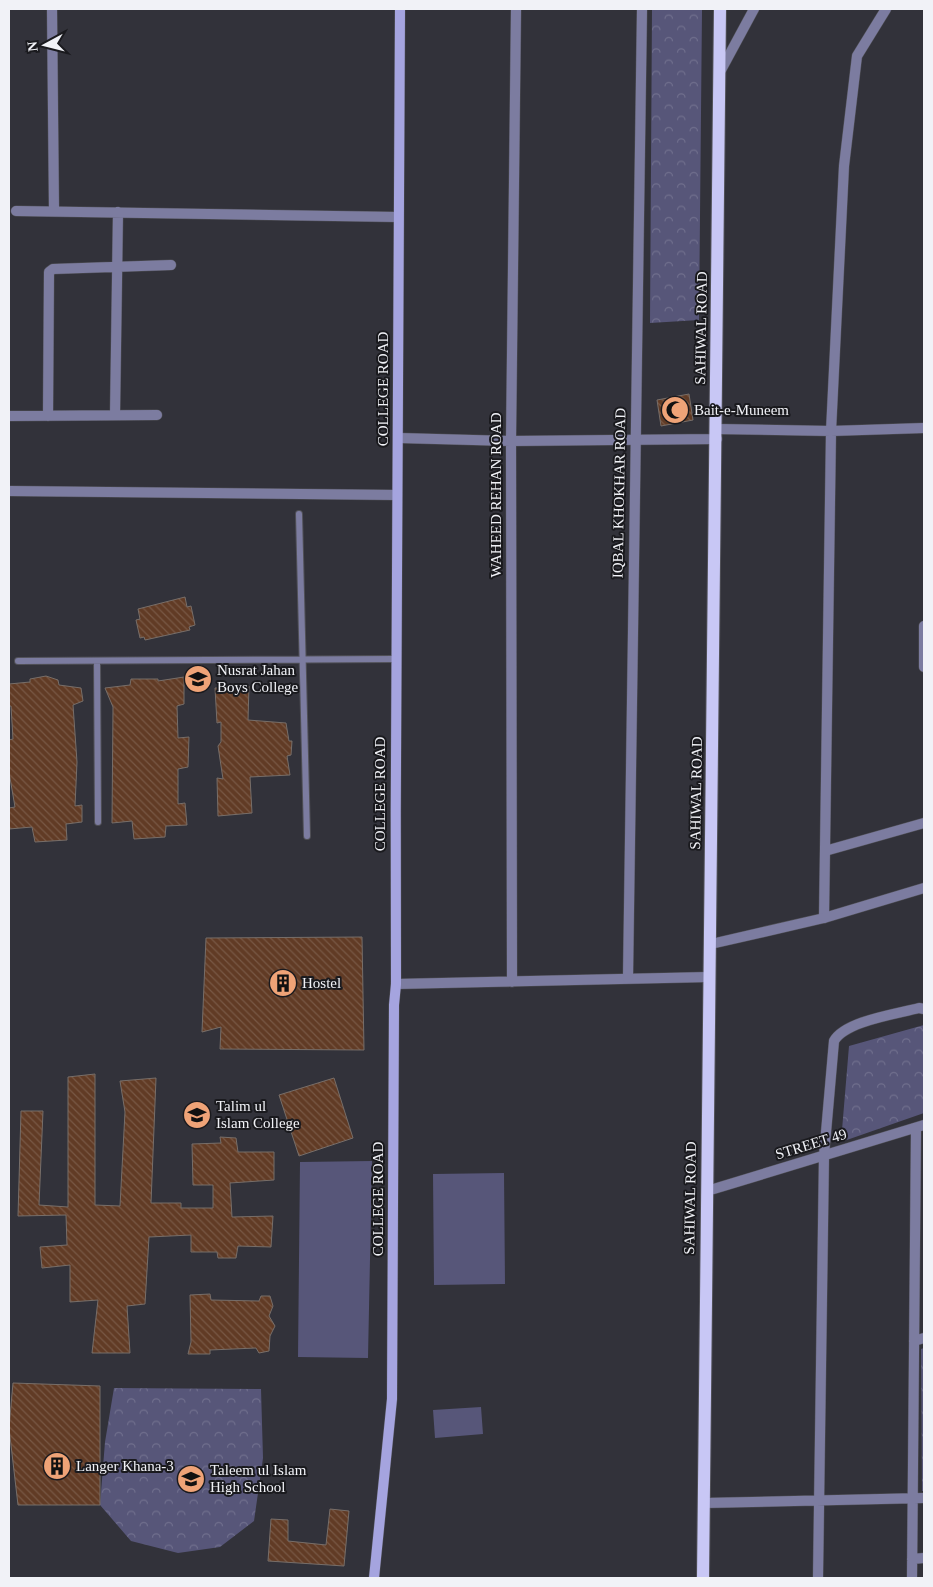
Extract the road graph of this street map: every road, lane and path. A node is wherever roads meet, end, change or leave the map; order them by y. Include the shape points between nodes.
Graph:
1 (52, 9) edge
2 (400, 9) edge
3 (516, 9) edge
4 (642, 9) edge
5 (720, 9) edge
6 (754, 9) edge
7 (886, 9) edge
8 (720, 72) junction
9 (16, 211) dead end
10 (54, 211) junction
11 (118, 212) junction
12 (398, 217) junction
13 (172, 265) dead end
14 (117, 267) junction
15 (115, 415) junction
16 (157, 415) dead end
17 (9, 416) edge
18 (48, 416) junction
19 (924, 428) edge
20 (831, 431) junction
21 (717, 434) junction
22 (399, 438) junction
23 (635, 440) junction
24 (511, 441) junction
25 (9, 492) edge
26 (397, 495) junction
27 (298, 514) dead end
28 (924, 626) edge
29 (924, 650) edge
30 (395, 659) junction
31 (302, 660) junction
32 (18, 661) dead end
33 (97, 661) junction
34 (924, 667) edge
35 (98, 822) dead end
36 (924, 823) edge
37 (307, 836) dead end
38 (825, 851) junction
39 (924, 888) edge
40 (824, 918) junction
41 (711, 944) junction
42 (709, 977) junction
43 (628, 978) junction
44 (512, 982) junction
45 (396, 984) junction
46 (924, 1009) edge
47 (920, 1127) edge
48 (824, 1155) junction
49 (707, 1191) junction
50 (920, 1248) edge
51 (919, 1340) edge
52 (924, 1498) edge
53 (913, 1499) junction
54 (819, 1501) junction
55 (704, 1503) junction
56 (924, 1558) edge
57 (912, 1559) junction
58 (374, 1578) edge
59 (703, 1578) edge
60 (818, 1578) edge
61 (912, 1578) edge

1 - 10 street
2 - 12 main road, COLLEGE ROAD
3 - 24 street, WAHEED REHAN ROAD
4 - 23 street, IQBAL KHOKHAR ROAD
5 - 8 main road, SAHIWAL ROAD
6 - 8 street
7 - 20 street via 857,56 844,166
8 - 21 main road, SAHIWAL ROAD
9 - 10 street
10 - 11 street
11 - 12 street
11 - 14 street
12 - 22 main road, COLLEGE ROAD
13 - 14 street
14 - 15 street
14 - 18 street via 53,269 49,272
15 - 16 street
15 - 18 street
17 - 18 street
19 - 20 street
20 - 21 street
20 - 38 street
21 - 23 street
21 - 41 main road, SAHIWAL ROAD
22 - 24 street
22 - 26 main road, COLLEGE ROAD
23 - 24 street
23 - 43 street, IQBAL KHOKHAR ROAD
24 - 44 street, WAHEED REHAN ROAD
25 - 26 street
26 - 30 main road, COLLEGE ROAD
27 - 31 lane
28 - 29 street
29 - 34 street
30 - 31 lane
30 - 45 main road, COLLEGE ROAD
31 - 33 lane
31 - 37 lane
32 - 33 lane
33 - 35 lane
36 - 38 street
38 - 40 street
39 - 40 street
40 - 41 street
41 - 42 main road, SAHIWAL ROAD
42 - 43 street
42 - 49 main road, SAHIWAL ROAD
43 - 44 street
44 - 45 street
45 - 58 main road, COLLEGE ROAD via 392,1399
46 - 48 street via 862,1023 839,1033 833,1051
47 - 48 street, STREET 49
47 - 50 street
48 - 49 street, STREET 49
48 - 54 street
49 - 55 main road, SAHIWAL ROAD
50 - 51 street
51 - 53 street
52 - 53 street
53 - 54 street
53 - 57 street
54 - 55 street
54 - 60 street
55 - 59 main road, SAHIWAL ROAD
56 - 57 street
57 - 61 street

